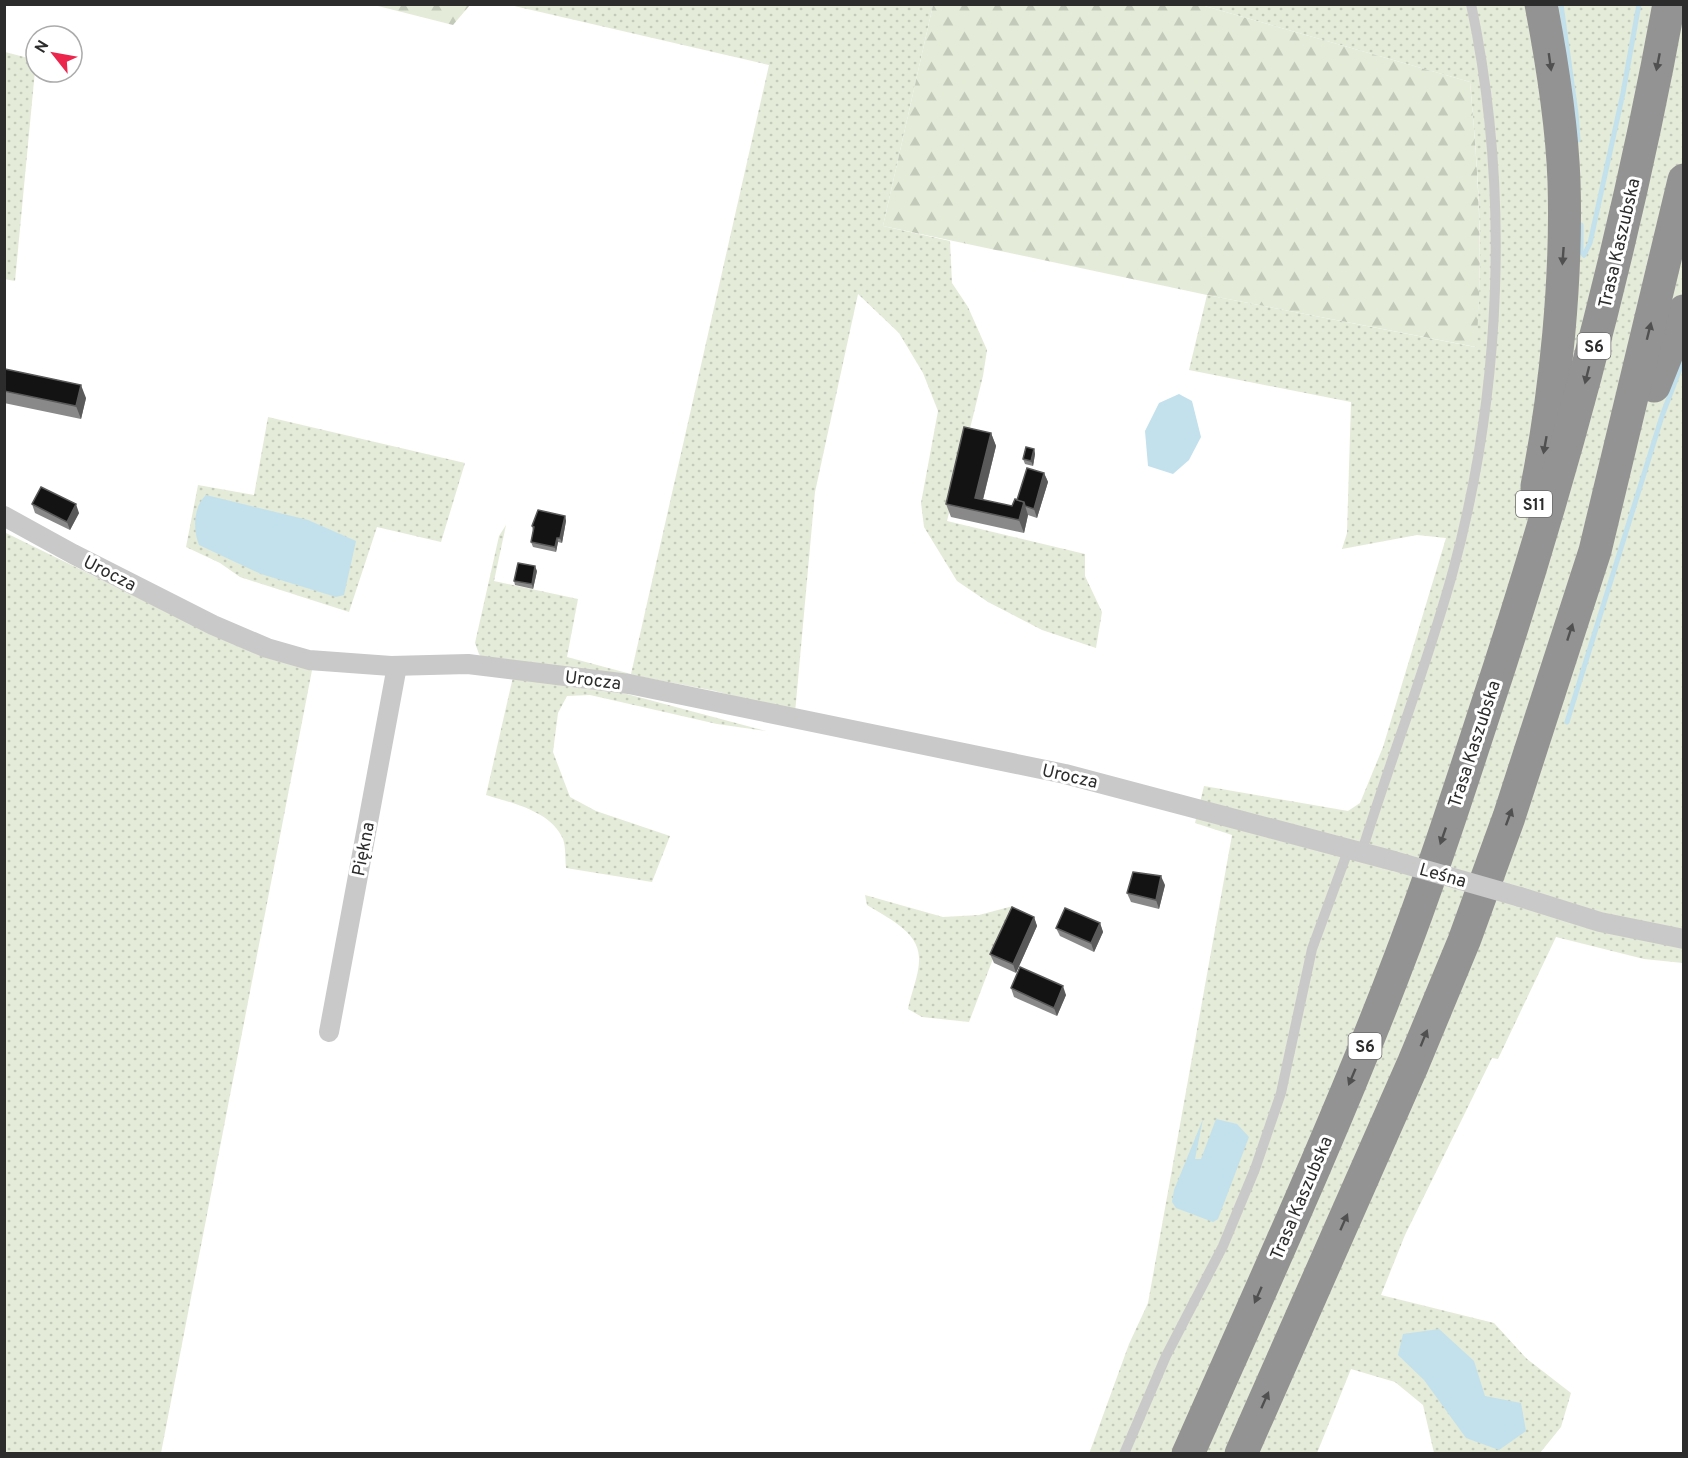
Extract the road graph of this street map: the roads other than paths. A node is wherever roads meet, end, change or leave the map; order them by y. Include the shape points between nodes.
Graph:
1 (1471, 4) edge
2 (1541, 4) edge
3 (1669, 4) edge
4 (1683, 180) edge
5 (1683, 311) edge
6 (4, 516) edge
7 (1594, 551) junction
8 (397, 666) junction
9 (1495, 681) junction
10 (1203, 809) joint
11 (1355, 850) junction
12 (1683, 939) edge
13 (329, 1032) dead end
14 (1124, 1454) edge
15 (1188, 1454) edge
16 (1241, 1454) edge

1 - 11 lane via 1485,89 1493,199 1493,303 1479,444 1453,569 1389,775
2 -> 9 highway, S11 via 1563,168 1564,238 1548,424
3 -> 9 highway, Trasa Kaszubska / S6 via 1630,200 1587,377 1523,599
7 -> 4 highway
5 - 7 highway
6 - 8 street, Urocza via 183,610 267,648 330,663
16 -> 7 highway via 1464,941 1539,730
8 - 10 street, Urocza via 468,664 629,684 1065,774
8 - 13 street, Piękna
9 -> 15 highway, Trasa Kaszubska / S6 via 1401,955 1317,1162
10 - 11 street, Leśna
11 - 12 street, Leśna, bridge via 1600,922
11 - 14 lane via 1312,949 1281,1093 1255,1169 1223,1246 1166,1356

